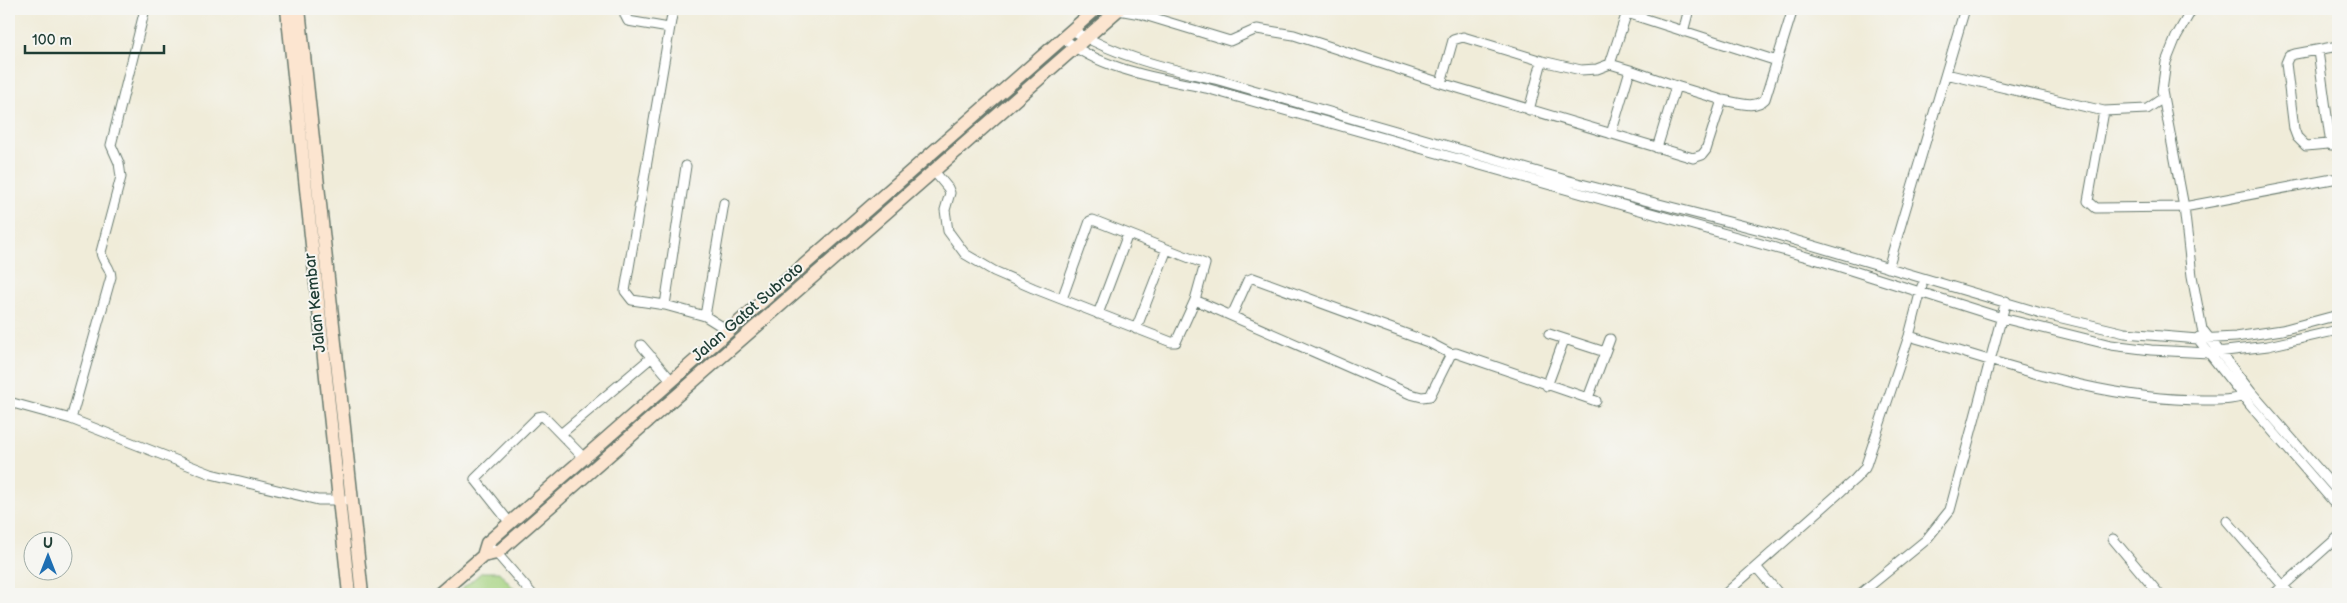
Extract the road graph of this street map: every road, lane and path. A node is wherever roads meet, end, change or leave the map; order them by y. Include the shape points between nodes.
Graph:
1 (145, 9) edge
2 (287, 9) edge
3 (299, 9) edge
4 (626, 9) edge
5 (673, 9) edge
6 (1096, 9) edge
7 (1119, 9) edge
8 (1689, 9) edge
9 (1791, 9) edge
10 (2192, 9) edge
11 (1627, 11) edge
12 (1964, 12) dead end
13 (669, 28) junction
14 (1683, 32) junction
15 (1067, 34) junction
16 (1086, 38) junction
17 (2338, 46) edge
18 (1075, 48) junction
19 (2318, 51) junction
20 (1542, 61) junction
21 (1777, 61) junction
22 (1610, 64) junction
23 (1630, 70) junction
24 (1946, 74) junction
25 (1441, 83) junction
26 (1676, 86) junction
27 (2163, 98) junction
28 (1722, 100) junction
29 (1530, 110) junction
30 (2104, 111) junction
31 (1611, 134) junction
32 (2335, 144) edge
33 (1657, 148) junction
34 (686, 166) dead end
35 (935, 172) junction
36 (2338, 178) edge
37 (724, 203) dead end
38 (2184, 207) junction
39 (1128, 234) junction
40 (1167, 249) junction
41 (1829, 251) junction
42 (1825, 262) junction
43 (1888, 268) junction
44 (796, 272) junction
45 (1925, 278) junction
46 (805, 282) junction
47 (1920, 290) junction
48 (785, 291) junction
49 (1062, 299) junction
50 (1194, 300) junction
51 (2006, 301) junction
52 (665, 305) junction
53 (1098, 314) junction
54 (2338, 315) edge
55 (705, 316) junction
56 (1232, 316) junction
57 (2002, 318) junction
58 (1136, 329) junction
59 (2202, 329) junction
60 (2338, 330) edge
61 (729, 331) junction
62 (1549, 334) dead end
63 (1908, 336) junction
64 (2209, 338) junction
65 (1610, 339) dead end
66 (2198, 339) junction
67 (1564, 340) junction
68 (642, 345) dead end
69 (1605, 352) junction
70 (2209, 353) junction
71 (2220, 353) junction
72 (1451, 354) junction
73 (652, 357) junction
74 (1990, 359) junction
75 (672, 381) junction
76 (1547, 386) junction
77 (2247, 394) junction
78 (9, 402) edge
79 (71, 419) junction
80 (562, 434) junction
81 (584, 458) junction
82 (564, 476) junction
83 (574, 486) junction
84 (2338, 492) edge
85 (341, 500) junction
86 (2338, 507) edge
87 (2227, 522) dead end
88 (510, 524) junction
89 (2338, 537) edge
90 (2113, 539) dead end
91 (485, 550) junction
92 (497, 553) junction
93 (1757, 568) junction
94 (2283, 587) junction
95 (349, 594) edge
96 (362, 594) edge
97 (439, 594) edge
98 (532, 594) edge
99 (1725, 594) edge
100 (1779, 594) edge
101 (1860, 594) edge
102 (2159, 594) edge
103 (2274, 594) edge
104 (2290, 594) edge

1 - 79 street via 111,145 121,177 101,252 111,270 111,277
2 - 85 street, Jalan Kembar
3 - 85 street, Jalan Kembar
4 - 13 street via 628,20
5 - 13 street
6 - 15 street, Jalan Gatot Subroto
7 - 16 street, Jalan Gatot Subroto
7 - 25 street via 1230,41 1257,29 1294,35
8 - 14 street
9 - 21 street
10 - 27 street via 2166,62
11 - 14 street
11 - 22 street
12 - 24 street
13 - 52 street via 625,291 632,300
14 - 21 street
15 - 16 street
15 - 18 street
15 - 44 street, Jalan Gatot Subroto
16 - 18 street, Jalan Gatot Subroto
16 - 41 street via 1130,58 1164,68 1215,79 1566,180
17 - 19 street
18 - 35 street, Jalan Gatot Subroto
18 - 42 street via 1126,69 1206,88
19 - 32 street
19 - 32 street via 2289,56 2286,69 2297,137 2306,146
20 - 22 street via 1581,70
20 - 25 street via 1460,37 1453,40
20 - 29 street
21 - 28 street via 1768,94 1760,104
22 - 23 street
23 - 26 street
23 - 31 street
24 - 30 street
24 - 43 street
25 - 29 street
26 - 28 street
26 - 33 street
27 - 30 street via 2147,109
27 - 38 street
28 - 33 street via 1709,144 1702,155 1693,158
29 - 31 street
30 - 38 street via 2088,200 2092,205 2096,208
31 - 33 street
34 - 52 street
35 - 46 street, Jalan Gatot Subroto
35 - 49 street via 950,193 945,219 948,232 965,254 994,271
36 - 38 street
37 - 55 street
38 - 59 street
39 - 40 street
39 - 49 street via 1090,220
39 - 53 street
40 - 50 street via 1205,264
40 - 58 street
41 - 42 street
41 - 43 street
42 - 47 street
43 - 45 street
44 - 46 street
44 - 48 street, Jalan Gatot Subroto
45 - 47 street
45 - 51 street
46 - 48 street, Jalan Gatot Subroto
47 - 57 street
47 - 63 street
48 - 61 street, Jalan Gatot Subroto
48 - 83 street, Jalan Gatot Subroto
49 - 53 street
50 - 56 street
50 - 58 street via 1174,343
51 - 57 street
51 - 66 street via 2125,333
52 - 55 street
53 - 58 street
54 - 64 street via 2282,330
55 - 61 street
56 - 72 street via 1248,280 1253,278 1428,342
56 - 72 street via 1422,397 1430,396
57 - 70 street via 2111,345
57 - 74 street
59 - 64 street
59 - 66 street
60 - 71 street
61 - 75 street, Jalan Gatot Subroto
62 - 67 street
63 - 74 street
63 - 93 street via 1865,468
64 - 66 street
64 - 71 street
65 - 69 street
66 - 70 street
67 - 69 street
67 - 76 street
68 - 73 street
69 - 76 street via 1592,400
70 - 71 street
70 - 77 street
71 - 77 street
72 - 76 street via 1459,354
73 - 75 street
73 - 80 street
74 - 77 street via 2106,391 2153,399 2220,400
74 - 101 street via 1950,510 1926,540
75 - 81 street, Jalan Gatot Subroto
77 - 84 street
77 - 86 street
78 - 79 street
79 - 85 street via 211,474 318,500
80 - 81 street
80 - 88 street via 543,416 538,417 475,479
81 - 82 street, Jalan Gatot Subroto
82 - 83 street
82 - 88 street, Jalan Gatot Subroto
83 - 92 street, Jalan Gatot Subroto
85 - 95 street, Jalan Kembar
85 - 96 street, Jalan Kembar
87 - 94 street
88 - 91 street, Jalan Gatot Subroto
89 - 94 street
90 - 102 street
91 - 92 street, Jalan Gatot Subroto
91 - 97 street, Jalan Gatot Subroto
92 - 98 street
93 - 99 street
93 - 100 street
94 - 103 street
94 - 104 street

